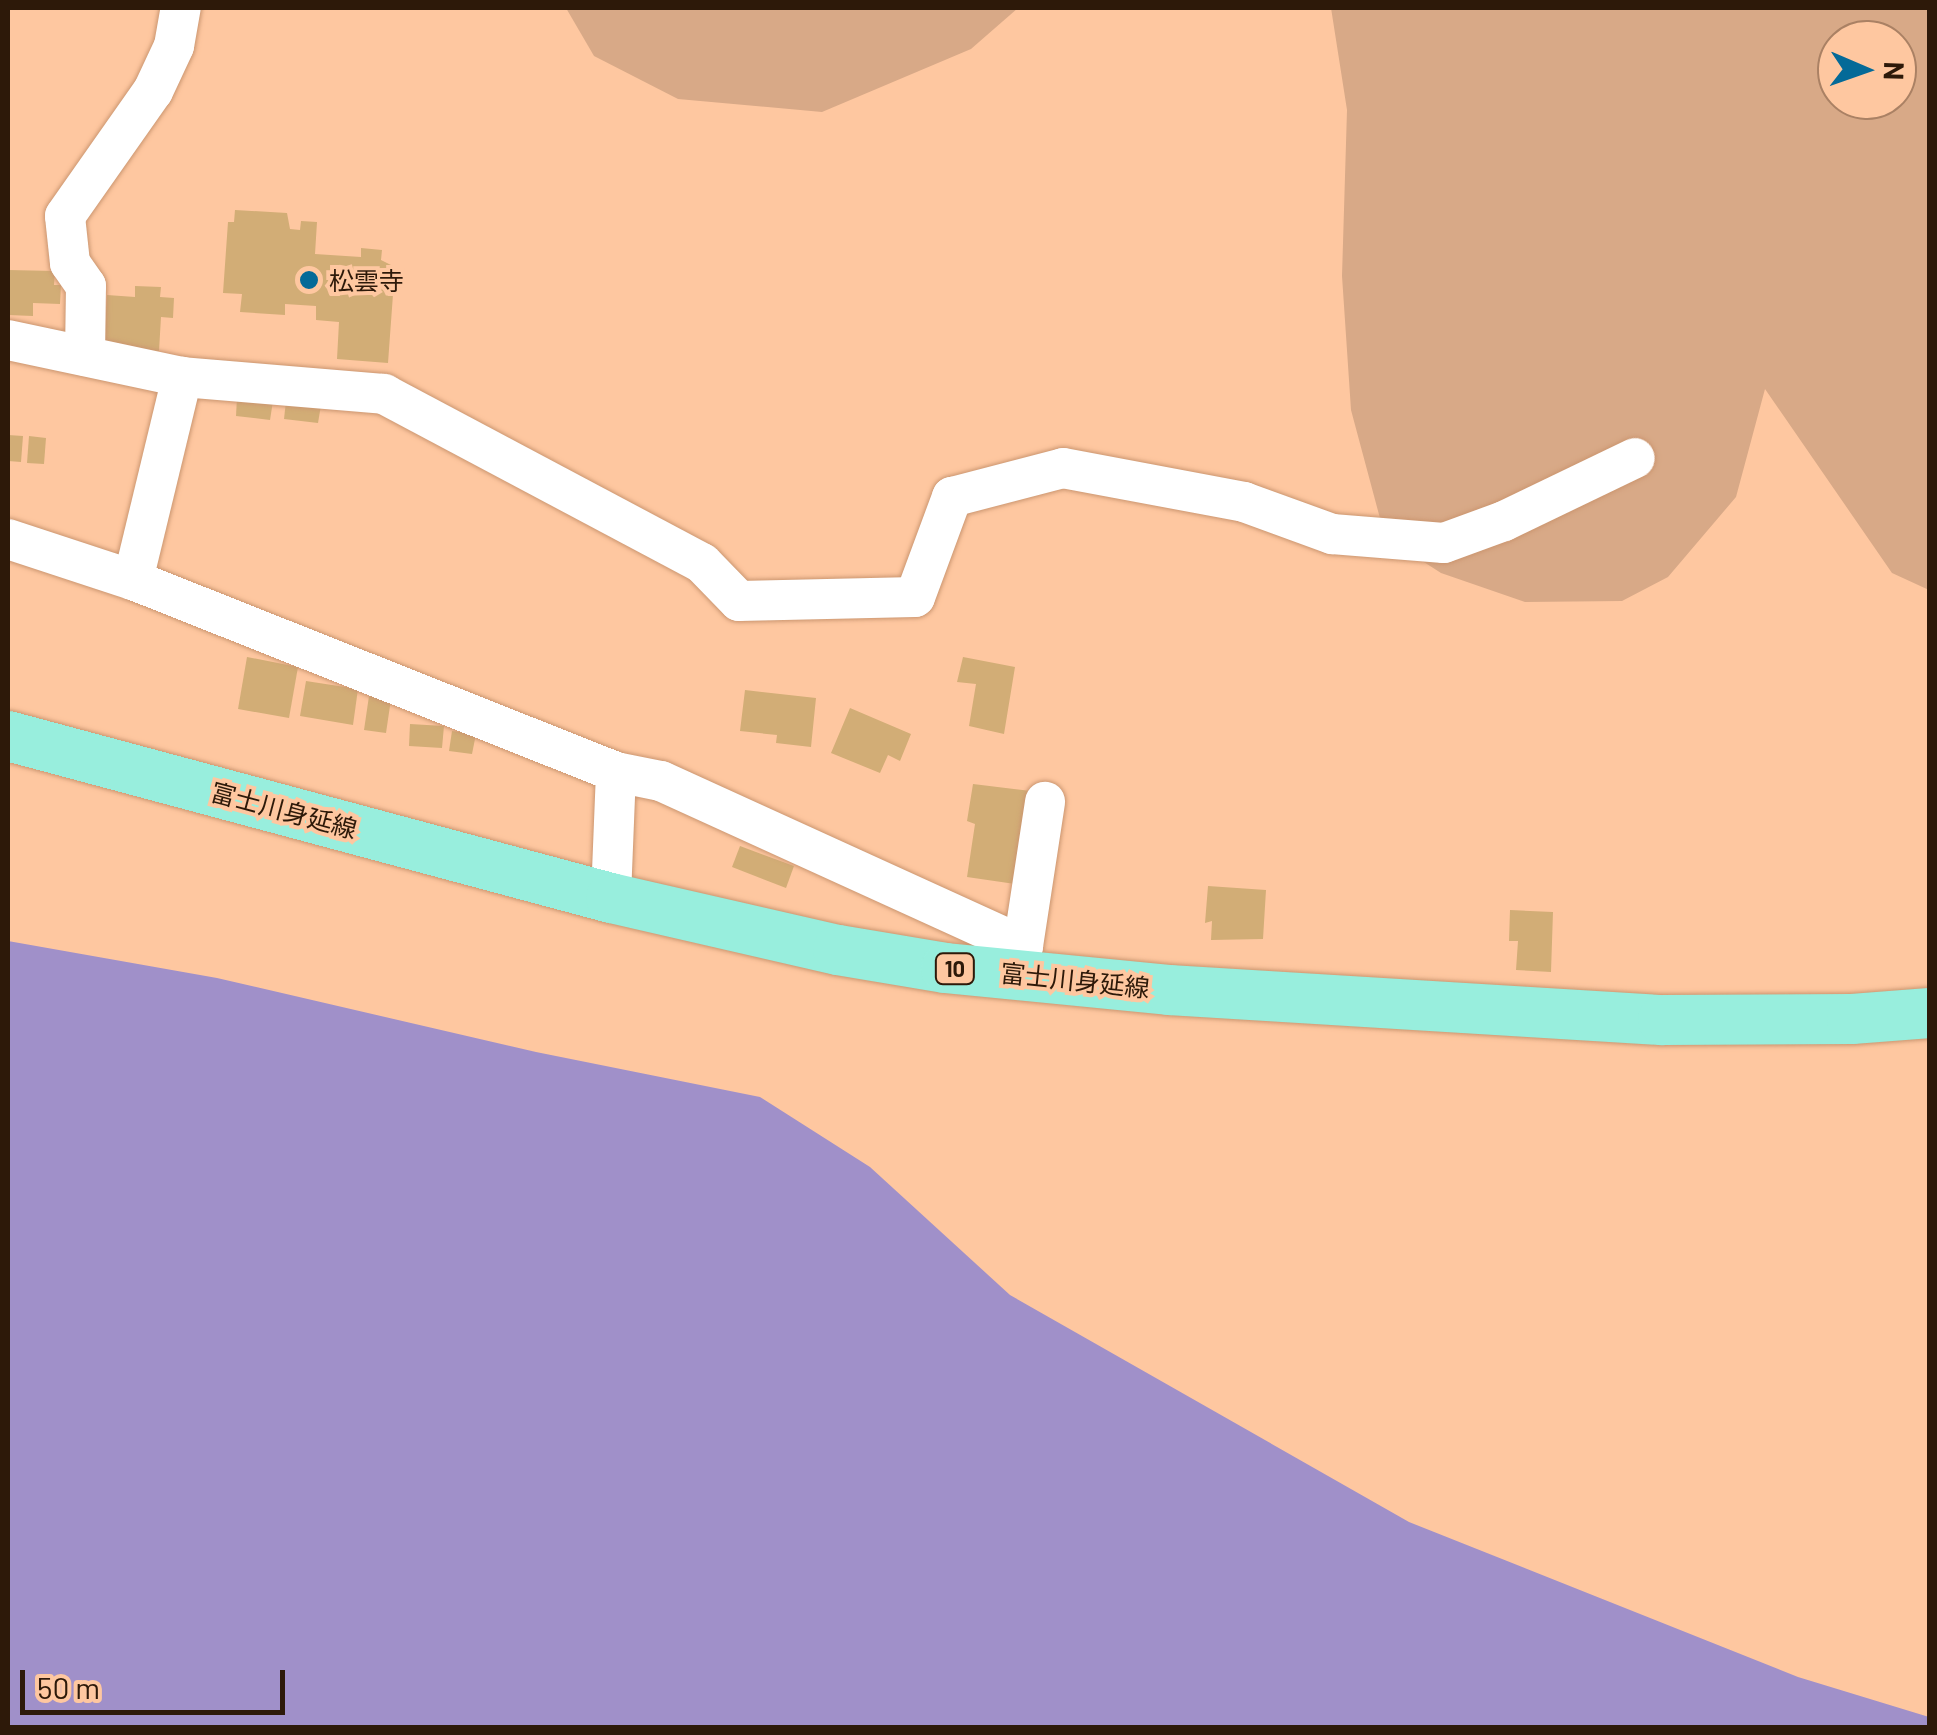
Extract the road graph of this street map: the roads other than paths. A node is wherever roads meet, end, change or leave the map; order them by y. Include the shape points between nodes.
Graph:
1 (181, 8) edge
2 (8, 340) edge
3 (84, 356) junction
4 (182, 377) junction
5 (1635, 458) dead end
6 (8, 539) edge
7 (133, 580) junction
8 (8, 736) edge
9 (616, 772) junction
10 (1044, 802) dead end
11 (611, 898) junction
12 (1930, 1013) edge

1 - 3 street via 174,46 153,91 65,216 70,263 86,286
2 - 3 street
3 - 4 street
4 - 5 street via 384,394 702,562 739,601 915,596 952,497 1063,468 1244,502 1332,534 1444,543
4 - 7 street
6 - 7 street
7 - 9 street
8 - 11 main road, 富士川身延線 / 10
9 - 10 street via 661,781 1023,946
9 - 11 street
11 - 12 main road, 富士川身延線 / 10 via 946,968 1169,990 1663,1020

